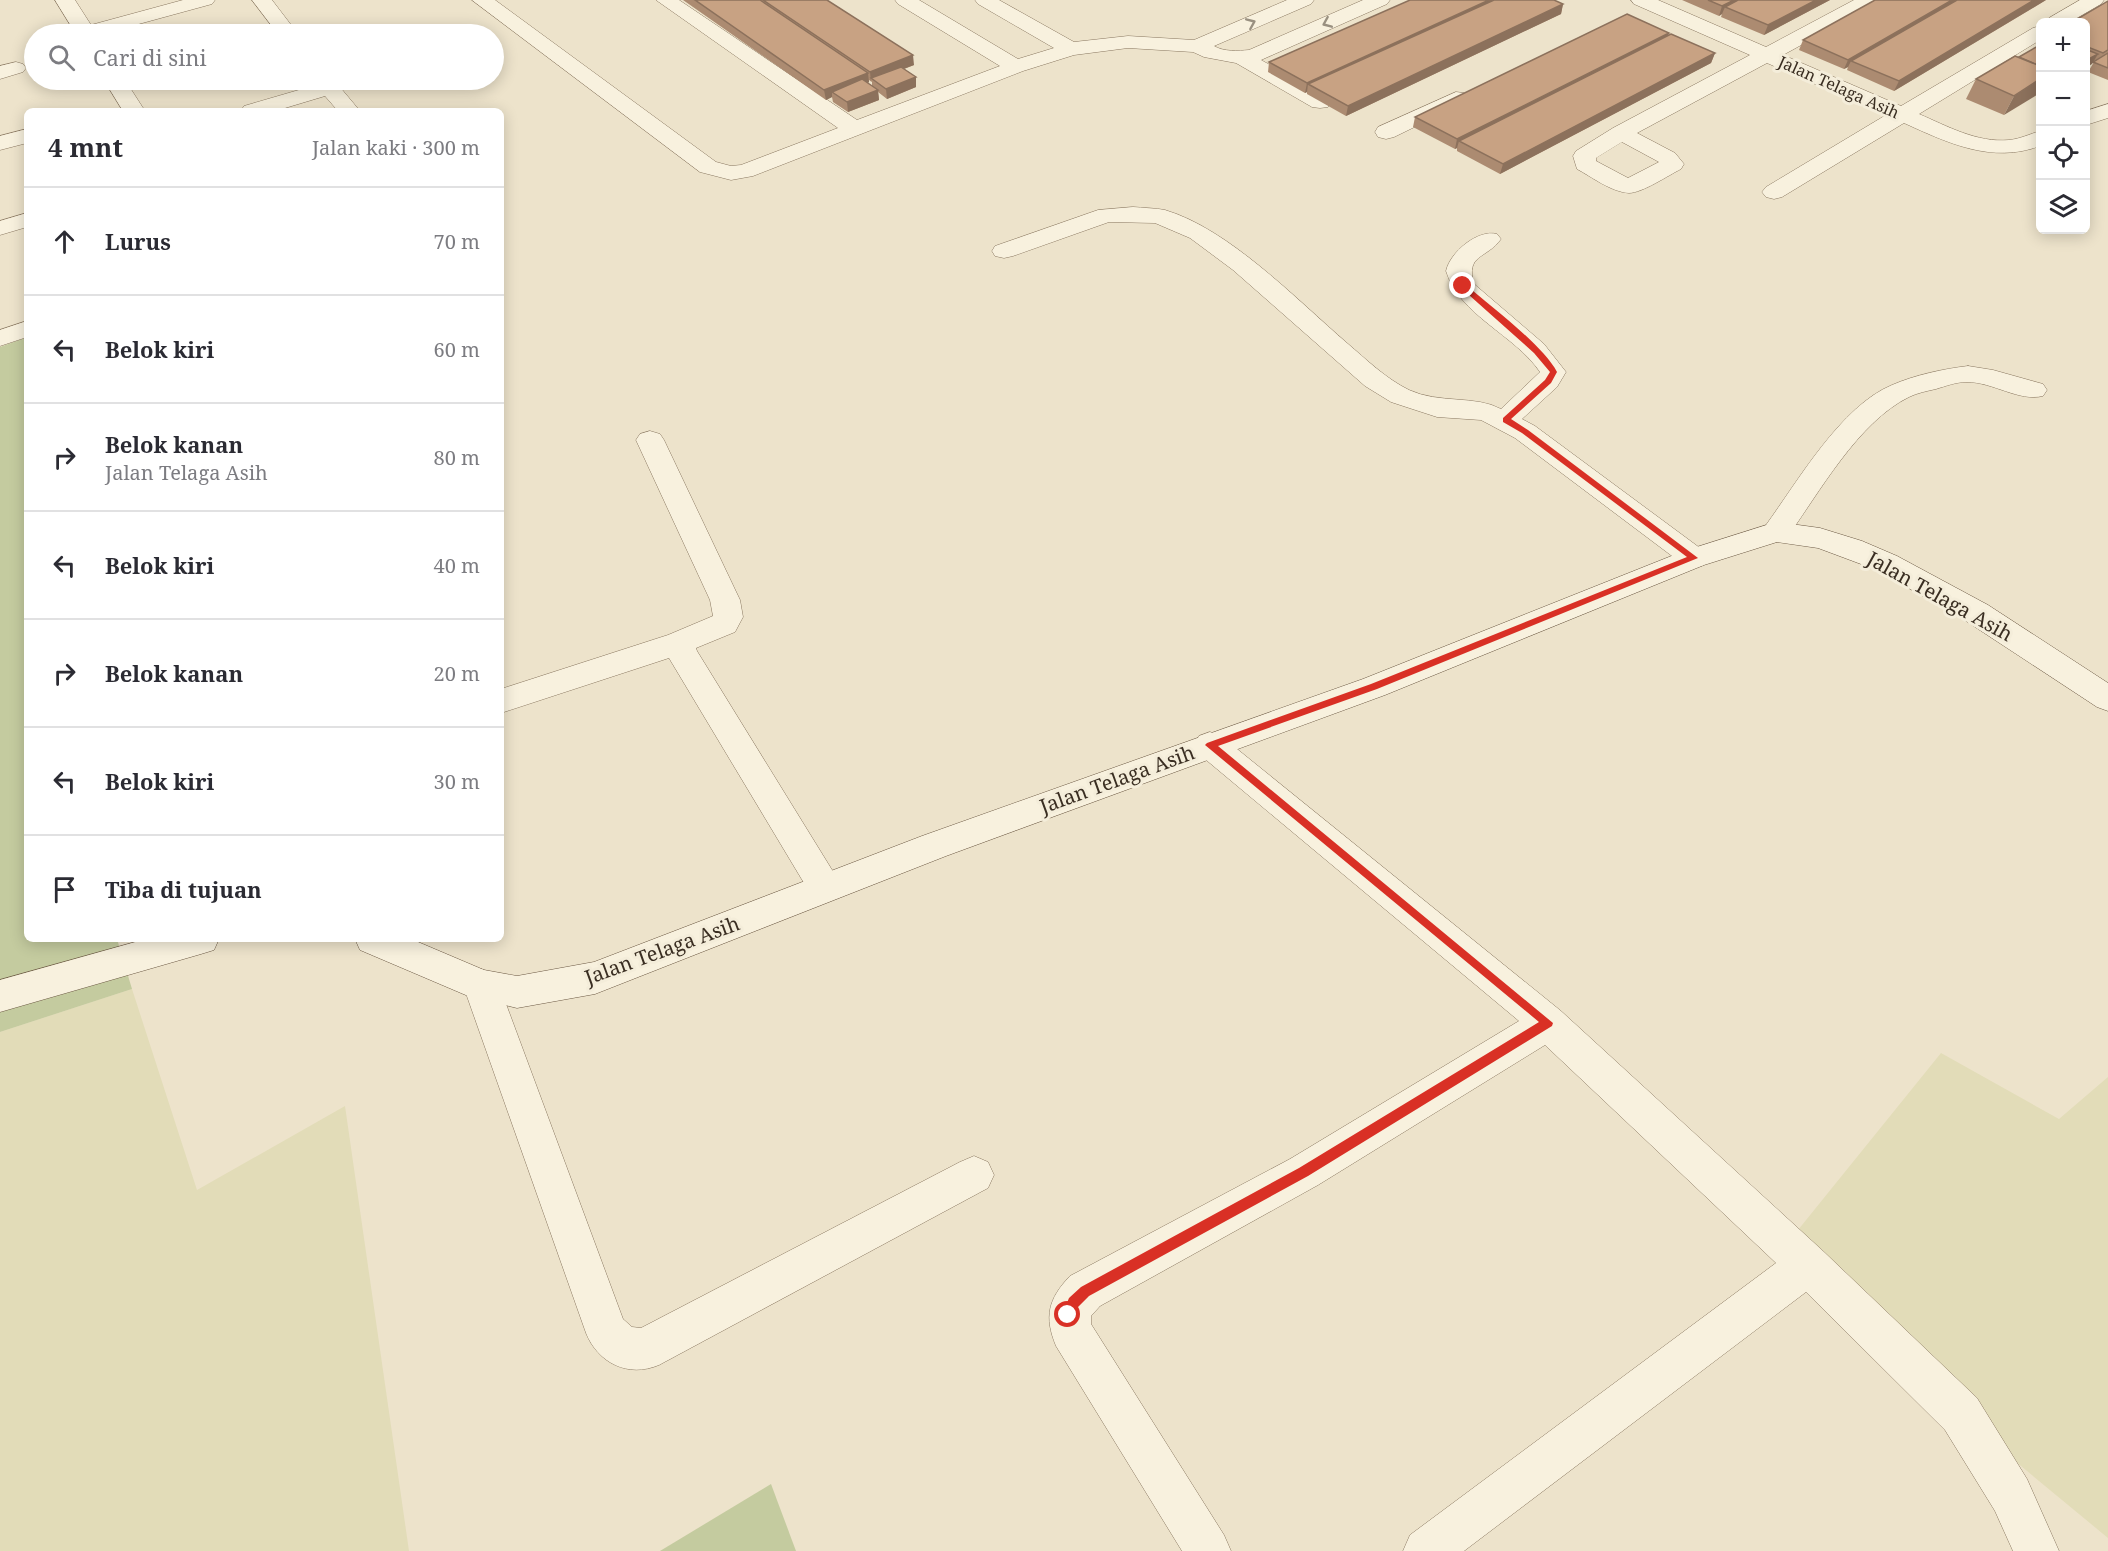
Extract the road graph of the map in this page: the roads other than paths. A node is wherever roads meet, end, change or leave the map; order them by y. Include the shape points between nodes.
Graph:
1 (65, 0) edge
2 (206, 0) edge
3 (262, 0) edge
4 (482, 0) edge
5 (666, 0) edge
6 (905, 0) edge
7 (1304, 0) edge
8 (1380, 0) edge
9 (1869, 0) edge
10 (2094, 0) edge
11 (991, 1) edge
12 (1645, 4) edge
13 (2063, 18) edge
14 (80, 24) edge
15 (121, 24) edge
16 (280, 24) edge
17 (2036, 34) edge
18 (1197, 46) junction
19 (1071, 49) junction
20 (1767, 55) junction
21 (1241, 57) junction
22 (1016, 68) junction
23 (124, 90) edge
24 (310, 90) edge
25 (331, 90) edge
26 (1471, 91) edge
27 (1320, 102) edge
28 (133, 108) edge
29 (260, 108) edge
30 (346, 108) edge
31 (2108, 110) edge
32 (1902, 114) junction
33 (2090, 117) edge
34 (855, 129) junction
35 (1386, 132) dead end
36 (1621, 134) dead end
37 (24, 137) edge
38 (2036, 140) edge
39 (0, 143) edge
40 (1774, 192) dead end
41 (24, 221) edge
42 (0, 228) edge
43 (1489, 239) dead end
44 (1004, 251) dead end
45 (24, 330) edge
46 (0, 338) edge
47 (2034, 390) dead end
48 (1506, 420) junction
49 (650, 440) dead end
50 (1776, 532) junction
51 (1694, 558) junction
52 (679, 643) junction
53 (2108, 699) edge
54 (504, 700) edge
55 (1210, 745) junction
56 (825, 888) junction
57 (190, 942) edge
58 (380, 942) edge
59 (481, 985) junction
60 (0, 996) edge
61 (1548, 1023) junction
62 (974, 1175) dead end
63 (1808, 1265) junction
64 (1208, 1551) edge
65 (1426, 1551) edge
66 (2036, 1551) edge

1 - 14 street
2 - 15 street
3 - 16 street
4 - 34 street via 708,167 731,173 745,171
5 - 34 street
6 - 22 street
18 -> 7 street
8 -> 21 street via 1254,55
9 - 20 street
10 - 13 street
11 - 19 street
12 - 20 street, Jalan Telaga Asih
17 - 32 street
18 - 19 street via 1128,42
18 - 21 street via 1211,53
19 - 22 street
20 - 32 street, Jalan Telaga Asih
20 - 36 street
21 - 27 street
22 - 34 street
23 - 28 street
24 - 29 street
25 - 30 street
26 - 35 street
31 - 33 street
32 - 38 street, Jalan Telaga Asih via 1979,145 2022,146
32 - 40 street
37 - 39 street
41 - 42 street
43 - 48 street via 1461,262 1458,271 1463,286 1537,351 1553,372
44 - 48 street via 1106,215 1159,216 1198,233 1242,265 1374,381 1400,396 1437,408 1487,412
45 - 46 street
47 - 50 street via 1968,374 1900,391 1867,413 1848,433
48 - 51 street
49 - 52 street via 725,600 728,616 724,624
50 - 51 street, Jalan Telaga Asih
50 - 53 street, Jalan Telaga Asih via 1820,538 1887,563 1977,613
51 - 55 street, Jalan Telaga Asih via 1374,687
52 - 54 street
52 - 56 street
55 - 56 street, Jalan Telaga Asih
55 - 61 street
56 - 59 street, Jalan Telaga Asih via 594,978 517,992
57 - 60 street
58 - 59 street, Jalan Telaga Asih
59 - 62 street via 607,1333 615,1343 629,1349 644,1350
61 - 63 street
61 - 64 street via 1304,1172 1085,1291 1073,1302 1068,1315 1071,1331
63 - 65 street
63 - 66 street via 1961,1414 2012,1496

